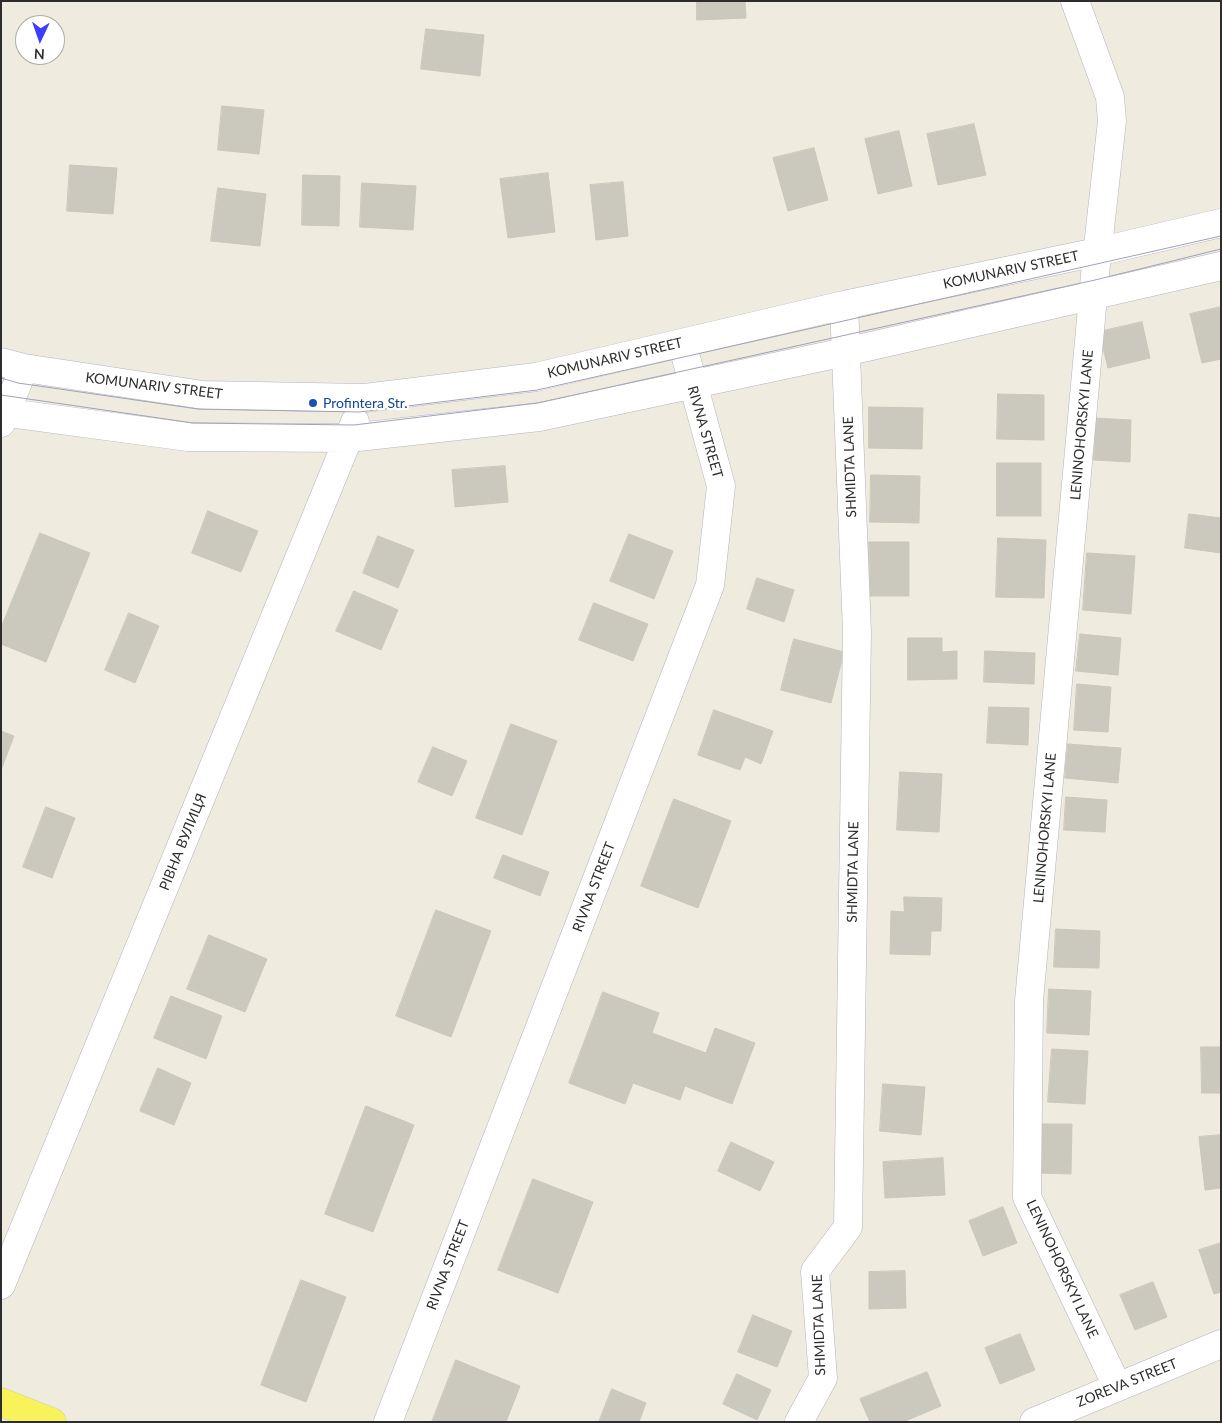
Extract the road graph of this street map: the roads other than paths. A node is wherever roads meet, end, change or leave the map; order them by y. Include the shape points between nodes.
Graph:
1 (1074, 1) edge
2 (1221, 223) edge
3 (1098, 252) junction
4 (1221, 266) edge
5 (1094, 296) junction
6 (844, 305) junction
7 (682, 343) junction
8 (846, 352) junction
9 (13, 365) edge
10 (691, 384) junction
11 (365, 398) junction
12 (2, 416) edge
13 (350, 438) junction
14 (1, 1286) edge
15 (1221, 1344) edge
16 (1117, 1386) junction
17 (1, 1402) edge
18 (52, 1422) edge
19 (388, 1422) edge
20 (799, 1422) edge
21 (1034, 1422) edge

1 - 3 street, LENINOHORSKYI LANE via 1110,97 1112,120
2 - 3 street, KOMUNARIV STREET
3 - 5 street, LENINOHORSKYI LANE
3 - 6 street, KOMUNARIV STREET
4 - 5 street
5 - 8 street
5 - 16 street, LENINOHORSKYI LANE via 1029,1001 1027,1196
6 - 7 street, KOMUNARIV STREET
6 - 8 street, SHMIDTA LANE
7 - 10 street, RIVNA STREET
7 - 11 street, KOMUNARIV STREET via 536,377
8 - 10 street
8 - 20 street, SHMIDTA LANE via 857,632 848,1226 815,1271 823,1378
9 - 11 street, KOMUNARIV STREET via 203,395
9 - 12 street
10 - 13 street via 539,417
10 - 19 street, RIVNA STREET via 721,486 710,585
11 - 13 street, РІВНА ВУЛИЦЯ
12 - 13 street via 188,437
13 - 14 street, РІВНА ВУЛИЦЯ
15 - 16 street, ZOREVA STREET
16 - 21 street, ZOREVA STREET
17 - 18 main road

